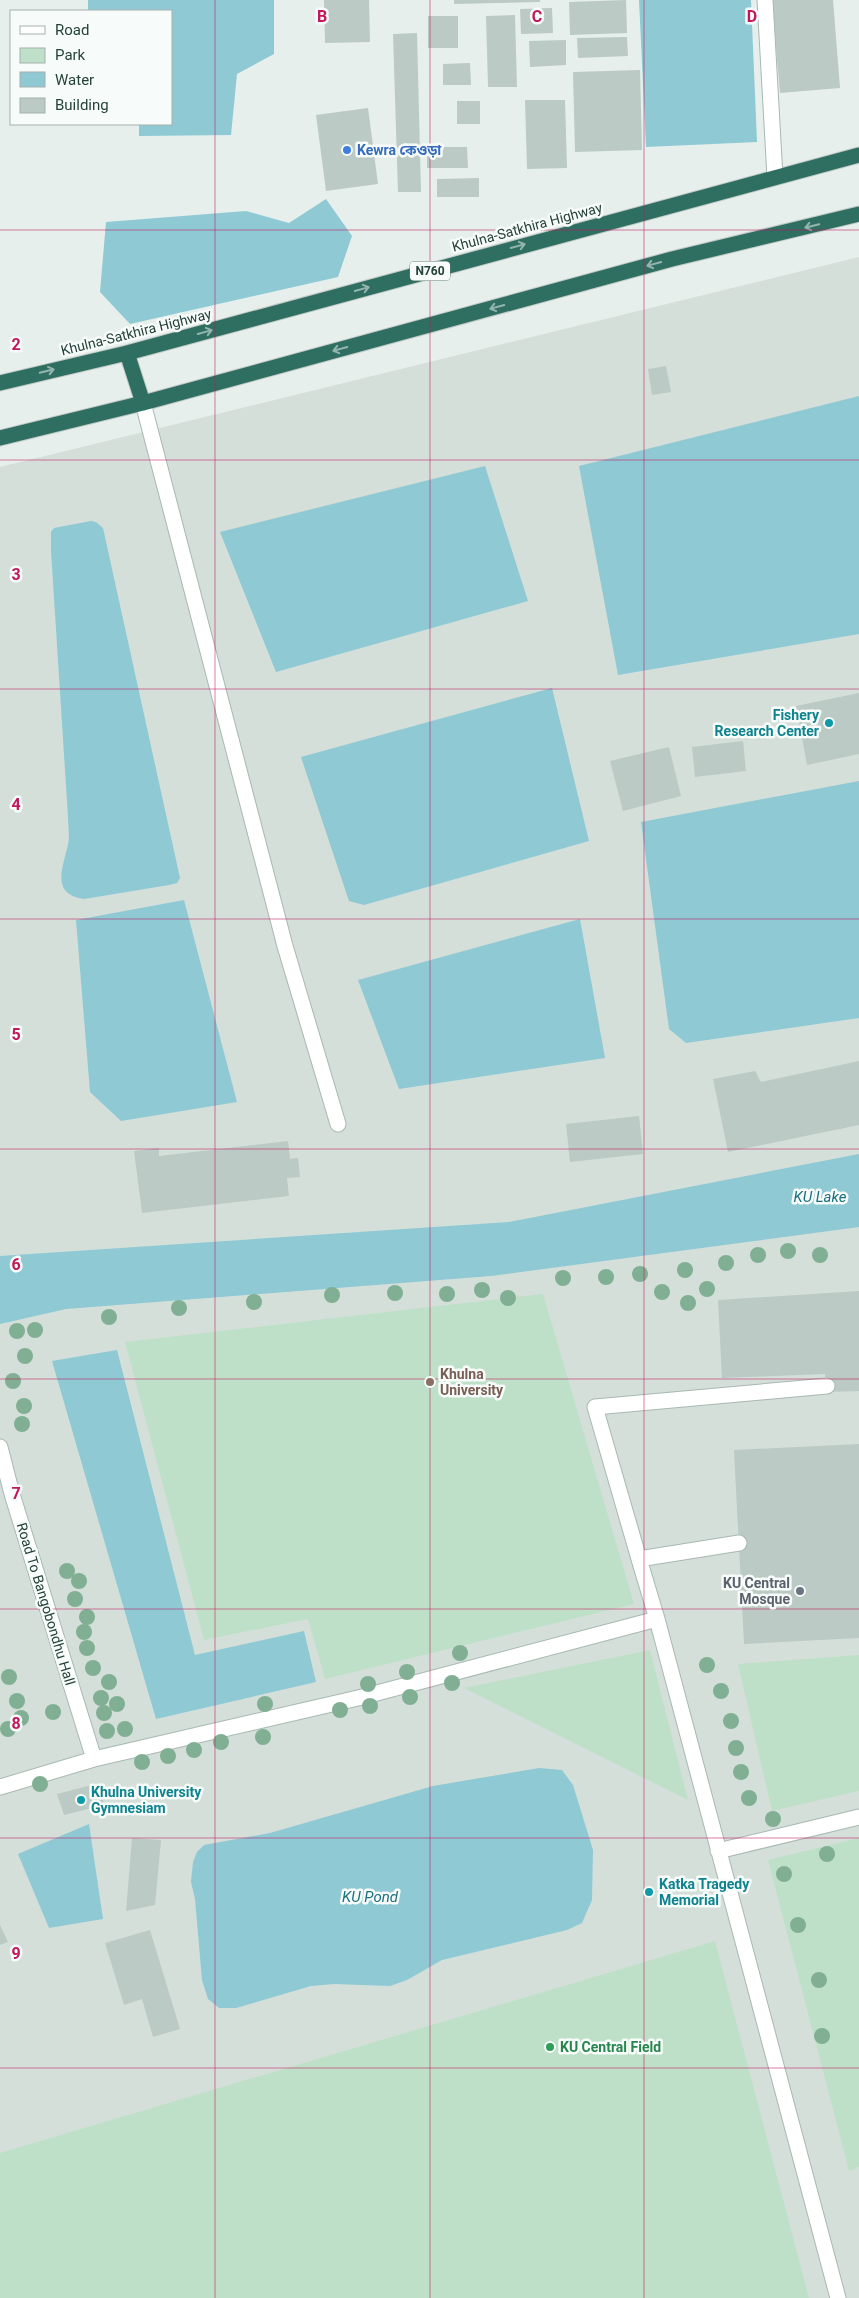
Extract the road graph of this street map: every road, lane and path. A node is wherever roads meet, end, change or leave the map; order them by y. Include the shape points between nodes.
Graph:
1 (765, 0) edge
2 (859, 155) edge
3 (775, 177) junction
4 (859, 214) edge
5 (127, 353) junction
6 (0, 383) edge
7 (143, 403) junction
8 (0, 438) edge
9 (338, 1124) dead end
10 (827, 1386) dead end
11 (0, 1447) edge
12 (739, 1543) dead end
13 (639, 1559) junction
14 (657, 1619) junction
15 (94, 1759) junction
16 (0, 1787) edge
17 (859, 1817) edge
18 (718, 1851) junction
19 (838, 2298) edge

1 - 3 street
2 - 3 highway, Khulna-Satkhira Highway / N760
5 -> 3 highway, Khulna-Satkhira Highway / N760
4 -> 7 highway via 672,259
6 -> 5 highway, Khulna-Satkhira Highway / N760
5 - 7 highway
7 - 8 highway
7 - 9 street via 285,946
10 - 13 street via 595,1407
11 - 15 street, Road To Bangobondhu Hall
12 - 13 street
13 - 14 street
14 - 15 street via 358,1698
14 - 18 street
15 - 16 street
17 - 18 street
18 - 19 street

